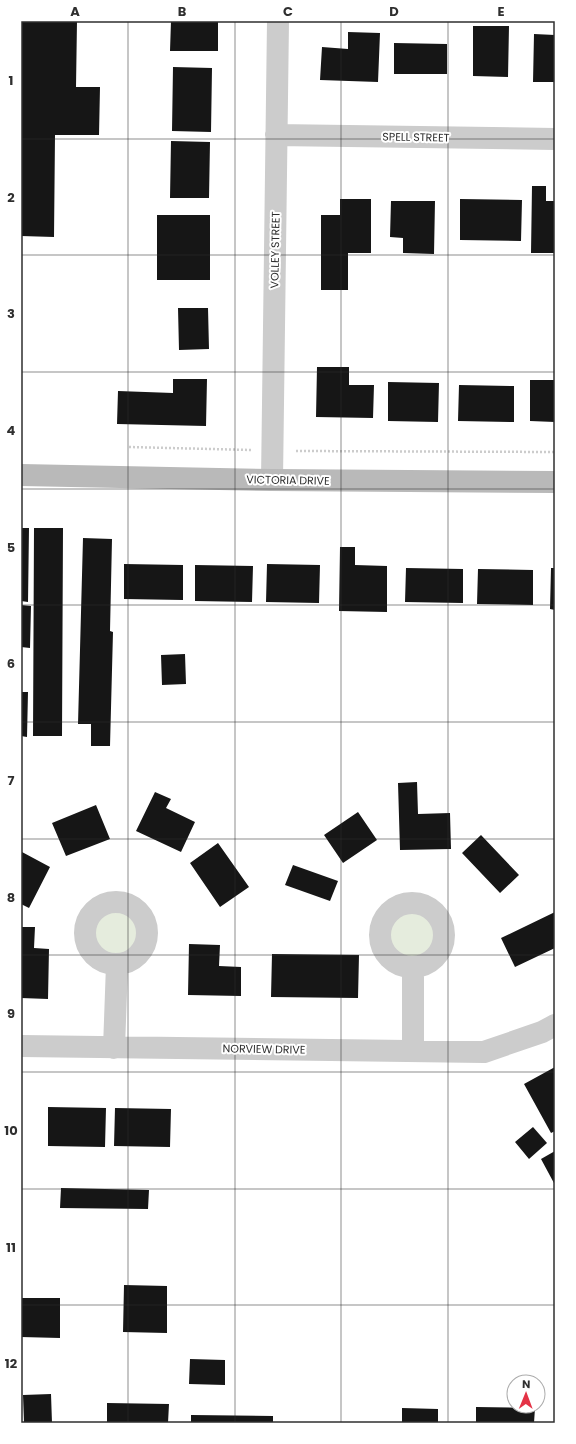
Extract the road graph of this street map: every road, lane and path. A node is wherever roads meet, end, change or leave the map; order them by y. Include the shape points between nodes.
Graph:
1 (278, 21) edge
2 (276, 135) junction
3 (555, 139) edge
4 (129, 447) dead end
5 (273, 451) junction
6 (555, 452) edge
7 (21, 475) edge
8 (272, 480) junction
9 (555, 482) edge
10 (117, 965) dead end
11 (413, 968) dead end
12 (555, 1025) edge
13 (21, 1046) edge
14 (114, 1048) junction
15 (413, 1051) junction

1 - 2 street, VOLLEY STREET
2 - 3 street, SPELL STREET
2 - 5 street, VOLLEY STREET
4 - 5 path
5 - 6 path
5 - 8 street, VOLLEY STREET
7 - 8 street, VICTORIA DRIVE
8 - 9 street, VICTORIA DRIVE
10 - 14 street
11 - 15 street
12 - 15 street, NORVIEW DRIVE via 484,1052
13 - 14 street, NORVIEW DRIVE
14 - 15 street, NORVIEW DRIVE

